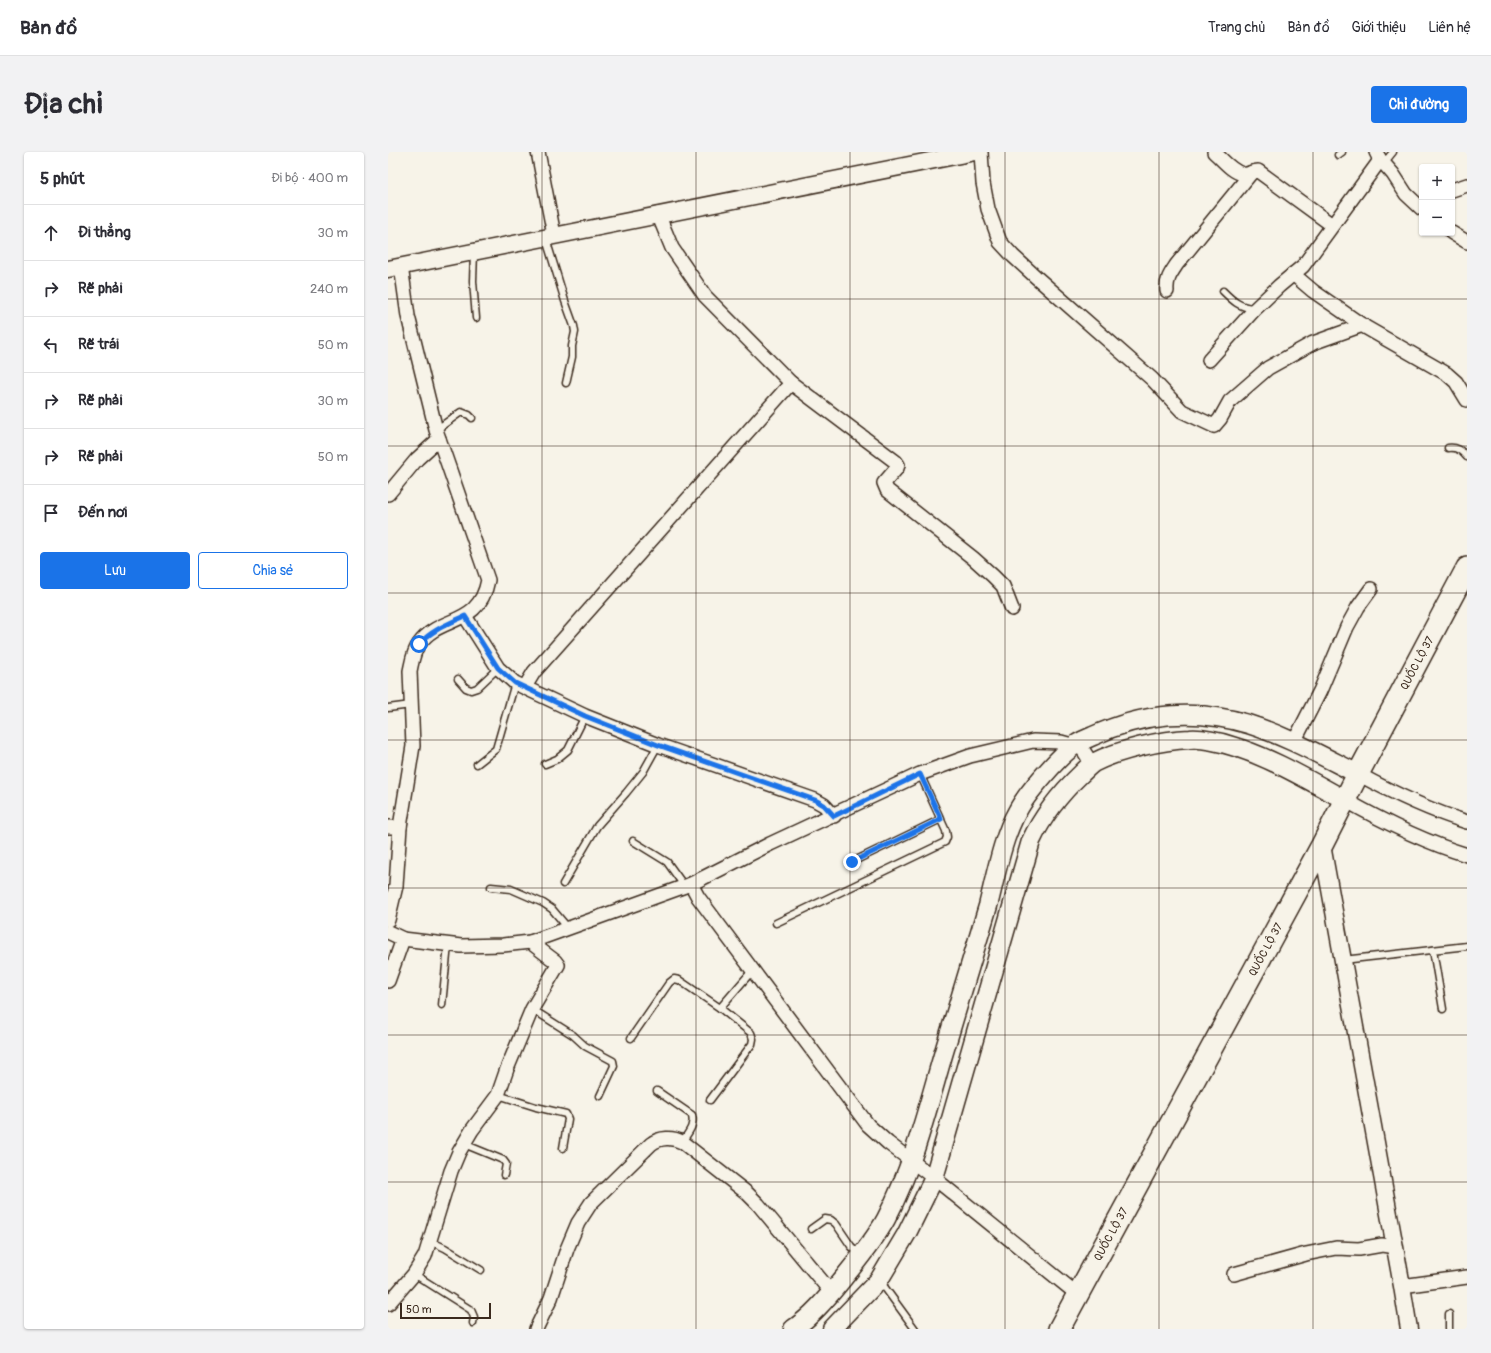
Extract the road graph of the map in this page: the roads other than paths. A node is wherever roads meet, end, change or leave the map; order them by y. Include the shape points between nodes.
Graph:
1 (538, 152) edge
2 (975, 152) edge
3 (981, 152) edge
4 (1214, 152) edge
5 (1393, 152) edge
6 (1380, 158) edge
7 (1252, 172) junction
8 (1467, 184) edge
9 (1455, 189) edge
10 (1406, 194) junction
11 (1419, 195) edge
12 (1419, 206) edge
13 (658, 214) junction
14 (1332, 225) junction
15 (1455, 235) edge
16 (550, 236) junction
17 (1467, 242) edge
18 (474, 251) junction
19 (394, 267) edge
20 (1293, 274) junction
21 (1167, 291) dead end
22 (1223, 291) dead end
23 (1258, 307) junction
24 (476, 318) dead end
25 (1363, 325) junction
26 (1209, 360) dead end
27 (791, 383) junction
28 (566, 384) dead end
29 (1467, 400) edge
30 (472, 418) dead end
31 (437, 435) junction
32 (1448, 448) dead end
33 (1467, 457) edge
34 (388, 494) edge
35 (1467, 568) edge
36 (1371, 589) dead end
37 (1012, 609) dead end
38 (465, 616) junction
39 (498, 668) junction
40 (458, 679) dead end
41 (520, 685) junction
42 (412, 705) junction
43 (388, 708) edge
44 (585, 716) junction
45 (1294, 742) junction
46 (658, 745) junction
47 (1085, 755) junction
48 (477, 764) dead end
49 (545, 764) dead end
50 (920, 774) junction
51 (1356, 776) junction
52 (1345, 799) junction
53 (834, 816) junction
54 (941, 819) junction
55 (1467, 822) edge
56 (394, 827) edge
57 (633, 841) dead end
58 (1322, 845) junction
59 (1467, 855) edge
60 (852, 862) dead end
61 (562, 884) dead end
62 (688, 886) junction
63 (491, 887) dead end
64 (388, 920) edge
65 (776, 923) dead end
66 (568, 928) junction
67 (388, 932) edge
68 (402, 939) junction
69 (530, 942) junction
70 (448, 944) junction
71 (1467, 946) edge
72 (1433, 950) junction
73 (1342, 960) junction
74 (752, 971) junction
75 (388, 981) edge
76 (442, 1005) dead end
77 (720, 1008) junction
78 (532, 1009) junction
79 (1443, 1009) dead end
80 (630, 1038) dead end
81 (657, 1091) dead end
82 (498, 1095) junction
83 (600, 1096) dead end
84 (710, 1100) dead end
85 (682, 1142) junction
86 (464, 1144) junction
87 (563, 1148) dead end
88 (912, 1161) junction
89 (504, 1174) dead end
90 (934, 1178) junction
91 (811, 1228) dead end
92 (430, 1241) junction
93 (1395, 1247) junction
94 (861, 1257) junction
95 (481, 1270) dead end
96 (414, 1274) junction
97 (1234, 1274) dead end
98 (1467, 1277) edge
99 (879, 1280) junction
100 (1402, 1286) junction
101 (831, 1292) junction
102 (1077, 1294) junction
103 (388, 1304) edge
104 (1449, 1314) dead end
105 (473, 1323) dead end
106 (536, 1329) edge
107 (793, 1329) edge
108 (832, 1329) edge
109 (915, 1329) edge
110 (1059, 1329) edge
111 (1409, 1329) edge
112 (1449, 1329) edge

1 - 16 street
2 - 13 street
3 - 25 street via 988,209 1000,242 1152,379 1182,411 1214,426 1230,401 1268,368 1312,343
4 - 7 street via 1241,174
5 - 6 lane
6 - 10 street
6 - 14 street
7 - 14 street via 1258,171
7 - 21 street via 1177,264 1168,277
8 - 9 street
10 - 11 street
10 - 12 street
13 - 16 street
13 - 27 street via 672,248 701,292
14 - 20 street via 1303,266
15 - 17 street
16 - 18 street
16 - 28 lane via 575,332
18 - 19 street
18 - 24 lane
19 - 31 street
20 - 23 street
20 - 25 street
22 - 23 lane via 1239,305 1248,308
23 - 26 street
25 - 29 street via 1447,374 1456,382
27 - 37 street via 896,462 897,468 885,481 885,488 973,558 1003,586
27 - 41 street
30 - 31 lane via 461,412
31 - 34 street
31 - 38 street via 488,580 486,591 475,608
32 - 33 lane via 1457,448
35 - 51 highway, QUỐC LỘ 37
36 - 45 street via 1347,627 1320,691
38 - 39 street
38 - 42 street via 426,636 415,650 410,671
39 - 40 lane via 471,690
39 - 41 street
41 - 44 street
41 - 48 lane via 496,749
42 - 43 lane
42 - 56 street via 413,746
44 - 46 street
44 - 49 lane via 568,750
45 - 47 main road via 1260,728 1221,718 1168,714 1105,730
45 - 51 main road
46 - 53 street via 815,800
46 - 61 lane via 643,772 597,826
47 - 50 street via 1061,742 1033,741 970,756
47 - 52 main road via 1191,739 1212,741 1250,753
47 - 88 main road via 1060,759 1033,788 1007,833 988,906
47 - 90 main road via 1068,786 1040,821 1031,841
50 - 53 street
50 - 54 lane
51 - 52 highway, QUỐC LỘ 37
51 - 55 street via 1419,805
52 - 58 highway, QUỐC LỘ 37
52 - 59 street via 1383,821
53 - 62 street via 770,844
54 - 60 lane
54 - 65 lane via 946,831 945,842
56 - 64 street via 396,886
57 - 62 lane via 667,862
58 - 73 street
58 - 102 highway, QUỐC LỘ 37
62 - 66 street
62 - 74 street
63 - 66 lane via 511,889 543,903 552,909
66 - 69 street
67 - 68 street
68 - 70 street
68 - 75 street
69 - 70 street via 503,945
69 - 78 street via 558,965
70 - 76 lane
71 - 72 lane
72 - 73 lane
72 - 79 lane
73 - 93 street
74 - 77 lane
74 - 88 street via 868,1125
77 - 80 lane via 674,979
77 - 84 lane via 751,1033 753,1038 752,1044
78 - 82 street
78 - 83 lane via 573,1035 585,1046 613,1061 614,1066
81 - 85 lane via 692,1115 694,1121
82 - 86 street
82 - 87 lane via 566,1114 568,1119
85 - 101 street via 758,1204
85 - 106 street via 677,1139 657,1140 591,1203 567,1248 551,1298
86 - 89 lane via 503,1160 506,1164
86 - 92 street via 451,1171
88 - 90 street
88 - 94 main road via 886,1220
90 - 99 main road via 907,1233
90 - 102 street
91 - 94 lane via 825,1219 831,1220
92 - 95 lane
92 - 96 street via 425,1256
93 - 97 street via 1382,1245 1359,1249 1336,1248
93 - 100 street
94 - 101 main road
96 - 103 street
96 - 105 lane via 471,1310
98 - 100 street
99 - 108 main road
99 - 109 lane
100 - 111 street
101 - 107 main road
102 - 110 highway, QUỐC LỘ 37
104 - 112 lane

